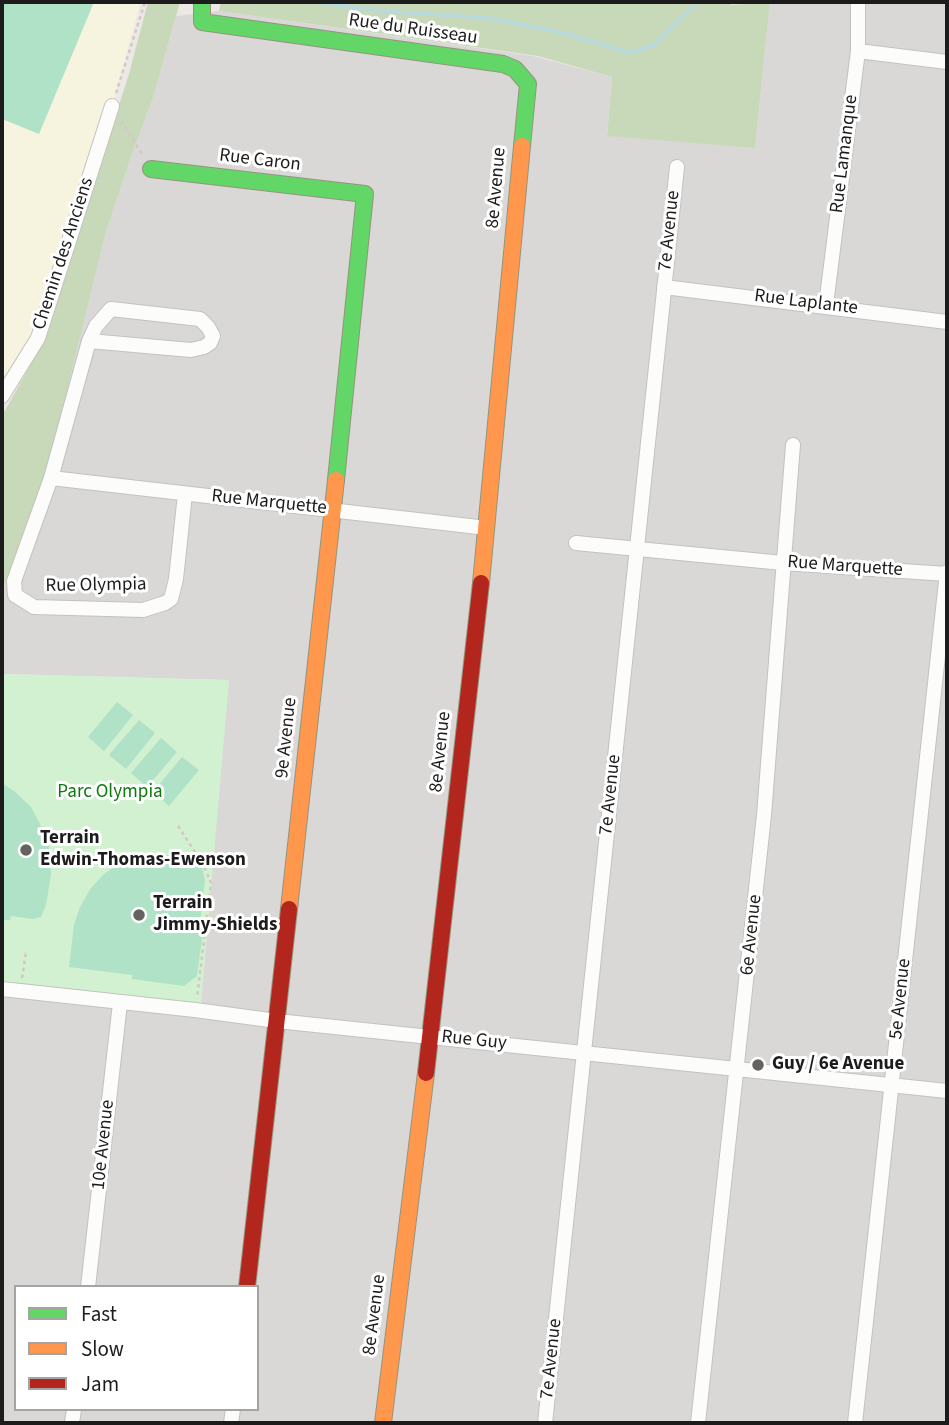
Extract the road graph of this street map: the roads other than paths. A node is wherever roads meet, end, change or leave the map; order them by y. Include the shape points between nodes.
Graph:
1 (202, 2) edge
2 (858, 2) edge
3 (858, 51) junction
4 (947, 62) edge
5 (528, 84) joint
6 (112, 106) road end
7 (677, 167) dead end
8 (151, 169) road end
9 (365, 194) joint
10 (664, 287) junction
11 (826, 305) junction
12 (947, 322) edge
13 (89, 341) junction
14 (2, 396) edge
15 (793, 445) dead end
16 (51, 478) junction
17 (186, 494) junction
18 (333, 510) junction
19 (487, 528) junction
20 (576, 542) dead end
21 (638, 549) junction
22 (783, 563) junction
23 (947, 573) edge
24 (2, 989) edge
25 (120, 1003) junction
26 (277, 1021) junction
27 (430, 1036) junction
28 (584, 1053) junction
29 (737, 1069) junction
30 (891, 1086) junction
31 (947, 1091) edge
32 (88, 1285) edge
33 (247, 1285) edge
34 (383, 1423) edge
35 (545, 1423) edge
36 (698, 1423) edge
37 (855, 1423) edge

1 - 5 street, Rue du Ruisseau via 202,22 503,64 515,69
2 - 3 street, Rue Lamanque
3 - 4 street
3 - 11 street, Rue Lamanque
5 - 19 street, 8e Avenue
6 - 14 street, Chemin des Anciens via 38,338
7 - 10 street, 7e Avenue
8 - 9 street, Rue Caron
9 - 18 street, 9e Avenue
10 - 11 street, Rue Laplante
10 - 21 street, 7e Avenue
11 - 12 street, Rue Laplante
13 - 13 street, Rue Olympia via 191,350 211,343 212,336 200,318 111,309
13 - 16 street, Rue Olympia
15 - 22 street, 6e Avenue
16 - 17 street, Rue Marquette
16 - 17 street, Rue Olympia via 14,581 15,595 34,607 142,610 171,599
17 - 18 street, Rue Marquette
18 - 19 street, Rue Marquette
18 - 26 street, 9e Avenue
19 - 27 street, 8e Avenue
20 - 21 street, Rue Marquette
21 - 22 street, Rue Marquette
21 - 28 street, 7e Avenue
22 - 23 street, Rue Marquette
22 - 29 street, 6e Avenue via 764,815
23 - 30 street, 5e Avenue
24 - 25 street, Rue Guy
25 - 26 street, Rue Guy
25 - 32 street, 10e Avenue
26 - 27 street, Rue Guy
26 - 33 street, 9e Avenue
27 - 28 street, Rue Guy
27 - 34 street, 8e Avenue
28 - 29 street, Rue Guy
28 - 35 street, 7e Avenue
29 - 30 street, Rue Guy
29 - 36 street, 6e Avenue
30 - 31 street, Rue Guy
30 - 37 street, 5e Avenue

